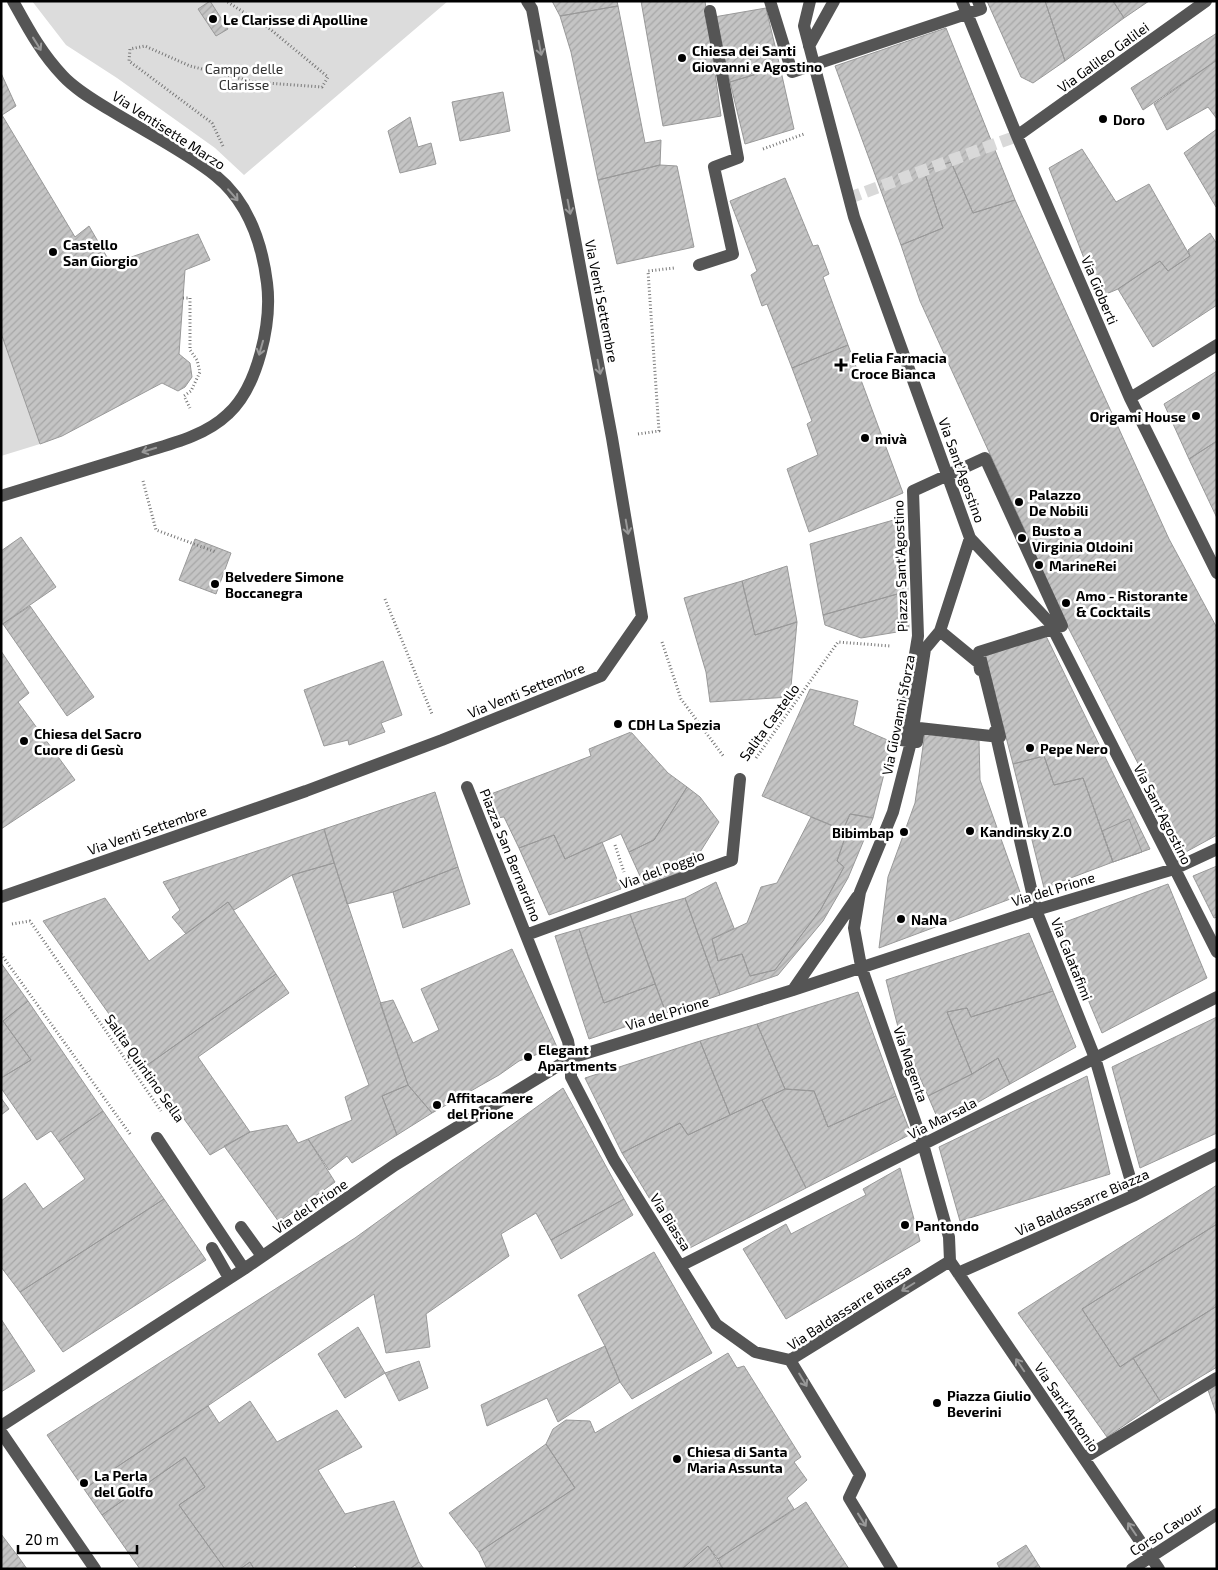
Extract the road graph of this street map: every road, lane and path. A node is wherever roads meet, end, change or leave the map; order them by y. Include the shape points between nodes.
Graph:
1 (13, 1) edge
2 (226, 1) edge
3 (527, 1) edge
4 (770, 1) edge
5 (810, 1) edge
6 (834, 1) edge
7 (962, 1) edge
8 (978, 1) edge
9 (1206, 1) edge
10 (710, 11) dead end
11 (968, 14) junction
12 (809, 46) junction
13 (814, 65) junction
14 (830, 125) junction
15 (1017, 136) junction
16 (738, 158) junction
17 (217, 177) junction
18 (699, 265) dead end
19 (648, 271) dead end
20 (183, 298) dead end
21 (1217, 345) edge
22 (184, 396) dead end
23 (1130, 398) junction
24 (634, 435) dead end
25 (135, 454) junction
26 (948, 475) junction
27 (1, 496) edge
28 (970, 538) junction
29 (216, 552) dead end
30 (1217, 574) edge
31 (385, 599) dead end
32 (1053, 629) junction
33 (940, 631) junction
34 (662, 642) dead end
35 (916, 648) junction
36 (433, 716) dead end
37 (996, 737) junction
38 (910, 741) junction
39 (740, 779) junction
40 (468, 788) dead end
41 (1217, 849) edge
42 (1174, 869) junction
43 (860, 892) junction
44 (1, 897) edge
45 (1036, 910) junction
46 (11, 924) dead end
47 (526, 935) junction
48 (1217, 952) edge
49 (1, 954) edge
50 (861, 966) junction
51 (793, 990) junction
52 (1217, 997) edge
53 (571, 1058) junction
54 (1095, 1058) junction
55 (164, 1114) dead end
56 (132, 1136) dead end
57 (157, 1138) dead end
58 (923, 1144) junction
59 (1217, 1154) edge
60 (1135, 1195) junction
61 (241, 1227) dead end
62 (212, 1248) dead end
63 (262, 1256) junction
64 (950, 1261) junction
65 (680, 1266) junction
66 (244, 1269) junction
67 (958, 1273) junction
68 (229, 1278) junction
69 (790, 1360) junction
70 (1217, 1378) edge
71 (1, 1426) edge
72 (1, 1432) edge
73 (1084, 1458) junction
74 (1217, 1514) edge
75 (1151, 1557) junction
76 (95, 1569) edge
77 (892, 1569) edge
78 (1132, 1569) edge
79 (1159, 1569) edge

1 -> 17 street, Via Ventisette Marzo via 38,47 64,77 96,101
2 - 17 path via 270,29 328,77 322,87 254,82 190,66 145,46 130,49 129,61 212,123 228,157
3 -> 44 street, Via Venti Settembre via 532,9 642,617 601,676 306,791
4 - 13 street via 792,72
5 - 12 street, Via Sant'Agostino via 804,26
6 - 12 street
7 - 11 street, Via Gioberti
8 - 11 street via 981,9
9 - 15 street, Via Galileo Galilei
10 - 16 street
11 - 13 street
11 - 15 street, Via Gioberti
12 - 13 street, Via Sant'Agostino
13 - 14 street, Via Sant'Agostino
14 - 16 path
14 - 26 street, Via Sant'Agostino via 854,217
15 - 23 street, Via Gioberti
16 - 18 street via 714,167 734,254
17 -> 25 street, Via Ventisette Marzo via 245,209 264,258 268,293 266,333 254,372 239,402 216,424 180,440
19 - 24 path via 659,431
20 - 22 path via 190,298 190,350 200,372 191,391
21 - 23 street
23 - 30 street, Via Gioberti
25 - 27 street, Via Ventisette Marzo
25 - 29 path via 156,530
26 - 28 street, Via Sant'Agostino
26 - 32 street, Piazza Sant'Agostino via 985,458 1062,626
26 - 35 street, Piazza Sant'Agostino via 913,491
28 - 32 street, Via Sant'Agostino
28 - 33 street
31 - 36 path
32 - 37 street via 979,652 1000,737
32 - 42 street, Via Sant'Agostino
33 - 37 street, Via Calatafimi via 979,662
33 - 38 street, Via Giovanni Sforza via 925,649
34 - 39 path, Salita Castello via 681,699
35 - 38 street, Piazza Sant'Agostino via 901,740
35 - 39 path, Salita Castello via 838,642
37 - 38 street via 919,728 917,742
37 - 45 street, Via Calatafimi
38 - 43 street, Via Giovanni Sforza via 893,812
39 - 47 street, Via del Poggio via 732,860
40 - 47 street, Piazza San Bernardino
41 - 42 street, Via del Prione
42 - 45 street, Via del Prione
42 - 48 street, Via Sant'Agostino
43 - 50 street, Via Giovanni Sforza via 854,928
43 - 51 street, Via Giovanni Sforza
45 - 50 street, Via del Prione
45 - 54 street, Via Calatafimi
46 - 55 path, Salita Quintino Sella via 30,921
47 - 53 street, Piazza San Bernardino via 568,1040
49 - 56 path
50 - 51 street, Via del Prione
50 - 58 street, Via Magenta
51 - 53 street, Via del Prione
52 - 54 street, Via Marsala
53 - 63 street, Via del Prione via 395,1165
53 - 65 street, Via Biassa via 571,1077 606,1143
54 - 58 street, Via Marsala
54 - 60 street, Via Calatafimi
57 - 66 street
58 - 64 street, Via Magenta via 949,1237
58 - 65 street, Via Marsala
59 - 60 street, Via Baldassarre Biazza
60 - 67 street, Via Baldassarre Biazza
61 - 63 street
62 - 68 street
63 - 66 street, Via del Prione
64 - 67 street, Via Sant'Antonio
64 -> 69 street, Via Baldassarre Biassa
65 - 69 street, Via Biassa via 716,1324 755,1352
66 - 68 street, Via del Prione
73 -> 67 street, Via Sant'Antonio
68 - 71 street, Via del Prione
69 -> 77 street, Via Baldassarre Biassa via 860,1475 849,1498
70 - 73 street
72 - 76 street
75 -> 73 street, Via Sant'Antonio
74 - 75 street, Corso Cavour
75 - 78 street, Corso Cavour
75 - 79 street, Via Sant'Antonio

